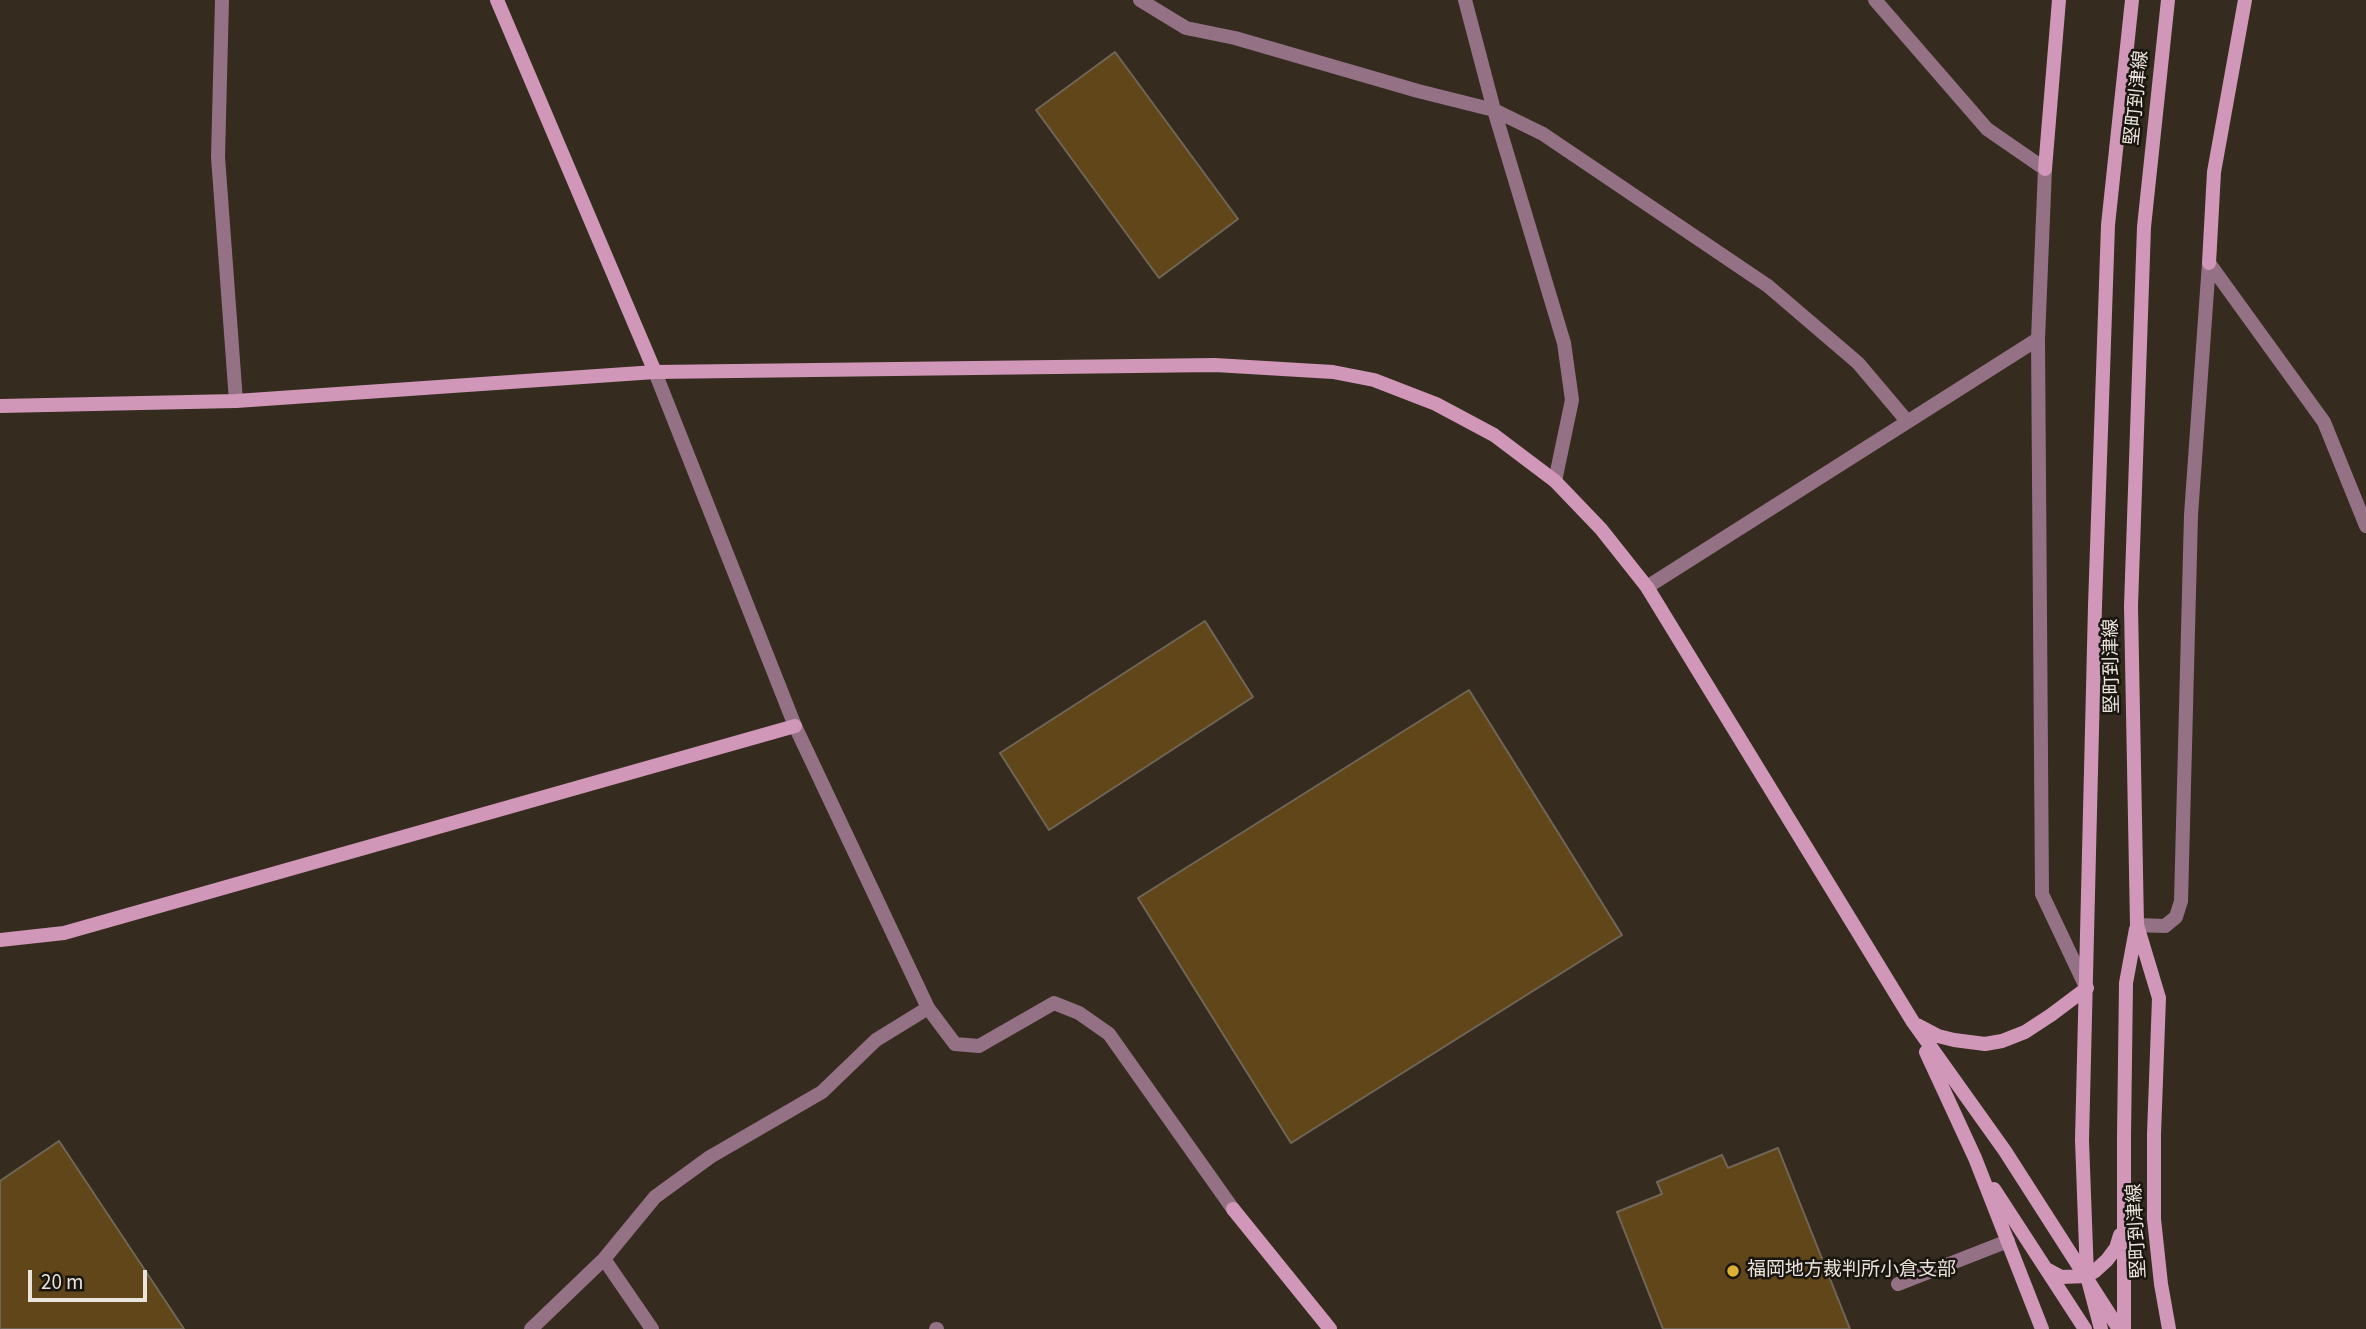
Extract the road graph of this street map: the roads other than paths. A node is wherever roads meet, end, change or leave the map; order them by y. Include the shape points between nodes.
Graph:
1 (222, 0) edge
2 (497, 0) edge
3 (1140, 0) edge
4 (1465, 0) edge
5 (1875, 0) edge
6 (2059, 0) edge
7 (2132, 0) edge
8 (2168, 0) edge
9 (2245, 0) edge
10 (1494, 110) junction
11 (2045, 169) junction
12 (2209, 263) junction
13 (2038, 339) junction
14 (655, 372) junction
15 (236, 401) junction
16 (0, 407) edge
17 (1907, 421) junction
18 (1555, 481) junction
19 (2366, 526) edge
20 (1647, 587) junction
21 (795, 726) junction
22 (2137, 925) junction
23 (0, 940) edge
24 (2087, 988) junction
25 (928, 1008) junction
26 (1913, 1022) junction
27 (1975, 1157) junction
28 (2123, 1227) junction
29 (2008, 1241) junction
30 (604, 1259) junction
31 (2046, 1270) junction
32 (2087, 1276) junction
33 (1898, 1284) dead end
34 (531, 1329) edge
35 (652, 1329) edge
36 (1330, 1329) edge
37 (2042, 1329) edge
38 (2087, 1329) edge
39 (2101, 1329) edge
40 (2122, 1329) edge
41 (2169, 1329) edge

1 - 15 street via 219,158
2 - 14 street
3 - 10 street via 1186,28
4 - 10 street
5 - 11 street via 1987,129
6 - 11 street
7 - 24 street, 堅町到津線, bridge via 2108,225
8 - 22 street, 堅町到津線, bridge via 2144,227 2131,606
9 - 12 street via 2214,172
10 - 17 street via 1543,134 1768,286 1858,363
10 - 18 street via 1564,343 1572,400
11 - 13 street
12 - 19 street via 2324,422
12 - 22 street via 2191,515 2181,901 2176,917 2165,926
13 - 17 street
13 - 24 street via 2042,894
14 - 15 street
14 - 18 street via 1215,365 1333,372 1374,380 1436,404 1494,435
14 - 21 street
15 - 16 street
17 - 20 street
18 - 20 street
20 - 26 street
21 - 23 street via 64,933
21 - 25 street
22 - 28 street via 2126,983
22 - 41 street, 堅町到津線 via 2159,999 2154,1219
24 - 26 street via 2025,1032 2002,1041 1955,1040
24 - 32 street, 堅町到津線 via 2082,1140
25 - 30 street via 876,1040 822,1092 710,1157 656,1197
25 - 36 street via 955,1044 979,1046 1054,1003 1079,1013 1109,1034 1233,1209
26 - 27 street
26 - 32 street
27 - 29 street
27 - 31 street
28 - 32 street via 2116,1248
28 - 40 street
29 - 33 street
29 - 37 street
30 - 34 street
30 - 35 street
31 - 32 street via 2061,1277
31 - 38 street
32 - 38 street
32 - 39 street, 堅町到津線
32 - 40 street

